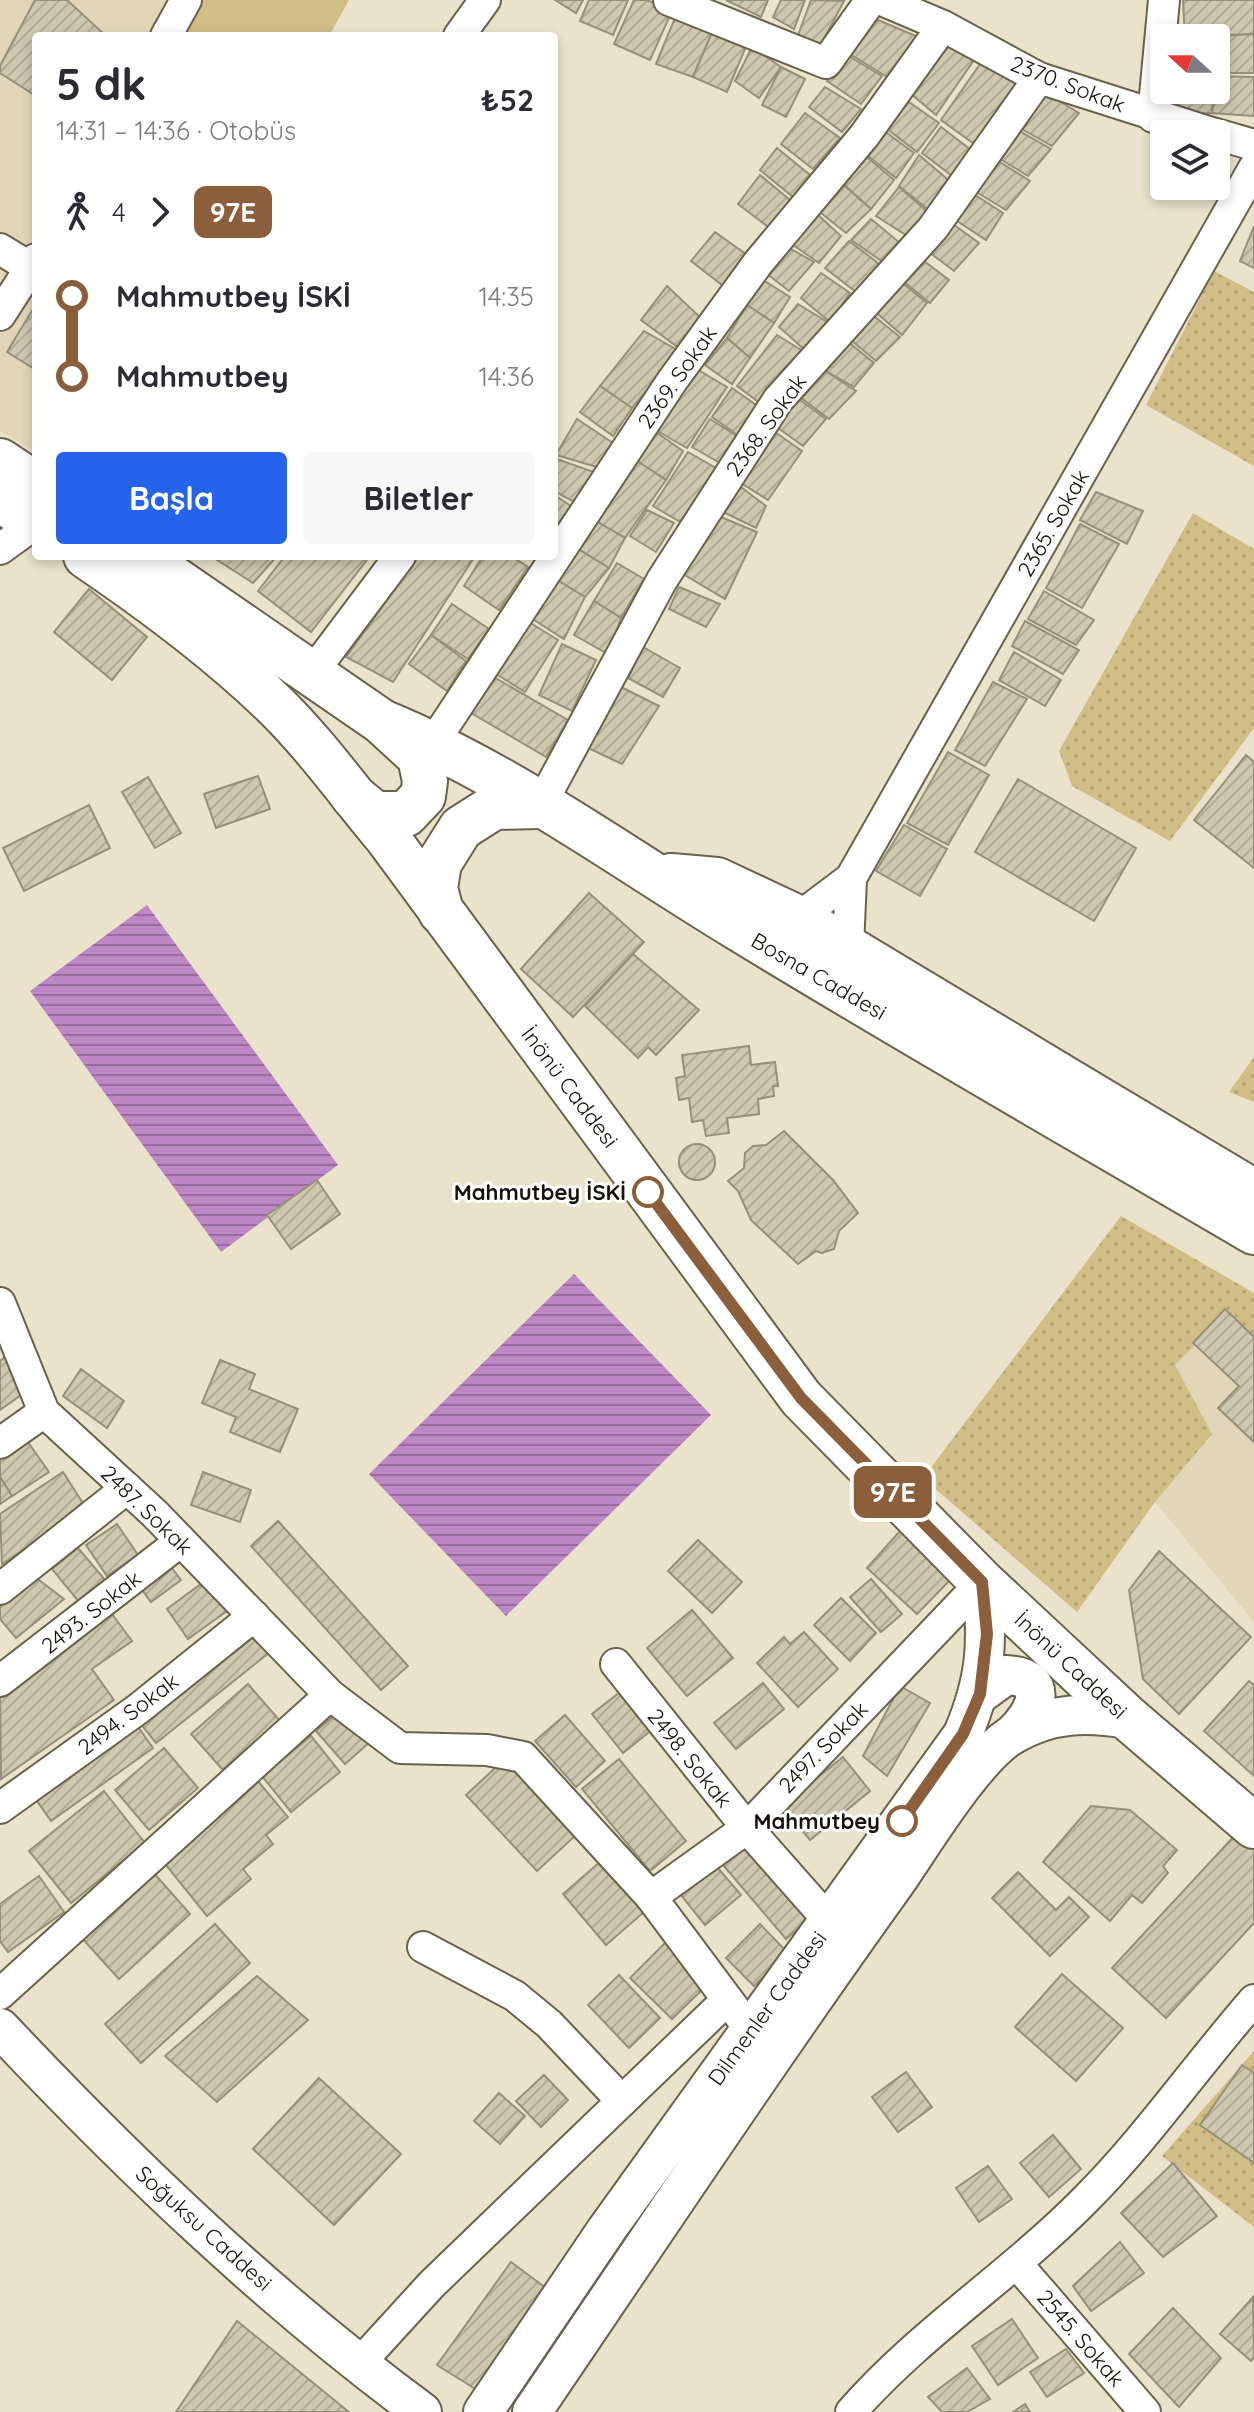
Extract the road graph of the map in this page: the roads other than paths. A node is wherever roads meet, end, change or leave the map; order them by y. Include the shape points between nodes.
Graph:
1 (186, 0) edge
2 (485, 0) edge
3 (669, 0) edge
4 (871, 0) edge
5 (882, 0) edge
6 (1164, 0) edge
7 (943, 26) junction
8 (168, 32) edge
9 (462, 32) edge
10 (1039, 78) junction
11 (1153, 117) junction
12 (1164, 120) edge
13 (1230, 138) edge
14 (1254, 145) edge
15 (1254, 168) edge
16 (0, 249) edge
17 (32, 264) edge
18 (32, 266) edge
19 (0, 315) edge
20 (0, 461) edge
21 (32, 482) edge
22 (0, 500) edge
23 (32, 520) edge
24 (32, 526) edge
25 (0, 549) edge
26 (558, 554) edge
27 (92, 560) edge
28 (147, 560) edge
29 (397, 560) edge
30 (554, 560) edge
31 (312, 673) junction
32 (382, 722) junction
33 (433, 743) junction
34 (351, 795) junction
35 (540, 806) junction
36 (657, 875) junction
37 (851, 878) junction
38 (441, 912) junction
39 (798, 918) junction
40 (734, 926) junction
41 (848, 947) junction
42 (1057, 1074) junction
43 (990, 1075) junction
44 (1161, 1177) junction
45 (1245, 1186) edge
46 (1254, 1232) edge
47 (0, 1303) edge
48 (44, 1412) junction
49 (0, 1443) edge
50 (127, 1488) junction
51 (181, 1541) junction
52 (982, 1582) junction
53 (0, 1589) edge
54 (254, 1616) junction
55 (616, 1664) dead end
56 (0, 1681) edge
57 (980, 1694) junction
58 (330, 1695) junction
59 (1129, 1719) junction
60 (1012, 1735) junction
61 (0, 1808) edge
62 (1254, 1826) edge
63 (747, 1828) junction
64 (651, 1897) junction
65 (830, 1922) junction
66 (423, 1947) dead end
67 (0, 1994) edge
68 (727, 2000) junction
69 (1254, 2000) edge
70 (0, 2028) edge
71 (751, 2031) junction
72 (622, 2101) junction
73 (1017, 2264) junction
74 (358, 2365) junction
75 (422, 2412) edge
76 (483, 2412) edge
77 (532, 2412) edge
78 (851, 2412) edge
79 (1145, 2412) edge

1 - 8 street
2 - 9 street
3 - 4 street via 826,63
5 - 7 street, 2370. Sokak
6 - 11 street
7 - 10 street, 2370. Sokak
7 - 26 street, 2369. Sokak via 864,136 758,263
10 - 11 street, 2370. Sokak
10 - 35 street, 2368. Sokak via 933,228 778,400 662,580
11 - 12 street, 2370. Sokak
13 - 14 street, 2370. Sokak
15 - 37 street, 2365. Sokak
16 - 17 street
18 - 19 street
20 - 21 main road
22 - 23 main road
24 - 25 street
27 - 34 main road, İnönü Caddesi via 148,598 275,705
28 - 31 main road
29 - 31 street
30 - 33 street, 2369. Sokak
31 - 32 main road
32 - 33 main road, Bosna Caddesi
32 - 34 main road via 420,757 423,796 406,814 390,816 375,814
33 - 35 main road, Bosna Caddesi
34 - 38 main road, İnönü Caddesi
35 - 36 main road, Bosna Caddesi
35 - 38 main road via 494,807 461,828 439,863 435,888
36 - 39 main road via 717,880
36 - 40 main road, Bosna Caddesi
37 - 39 street, 2365. Sokak
37 - 41 street, 2365. Sokak
38 - 52 main road, İnönü Caddesi via 801,1398
39 - 40 main road
39 - 41 main road
40 - 43 main road, Bosna Caddesi
41 - 42 main road
42 - 43 main road
42 - 45 main road
43 - 44 main road, Bosna Caddesi
44 - 45 main road
44 - 46 main road, Bosna Caddesi
47 - 48 street, 2487. Sokak
48 - 49 street
48 - 50 street, 2487. Sokak
50 - 51 street, 2487. Sokak
50 - 53 street
51 - 54 street, 2487. Sokak
51 - 56 street, 2493. Sokak
52 - 57 street, Dilmenler Caddesi via 987,1634
52 - 59 main road, İnönü Caddesi
52 - 63 street, 2497. Sokak
54 - 58 street, 2487. Sokak
54 - 61 street, 2494. Sokak via 138,1709
55 - 63 street, 2498. Sokak
57 - 60 street via 1006,1675 1027,1680 1036,1698 1034,1711
57 - 65 street, Dilmenler Caddesi via 963,1734
58 - 64 street, 2487. Sokak via 400,1748 487,1750 523,1757
58 - 67 street
59 - 60 street, Dilmenler Caddesi via 1066,1714
59 - 62 main road, İnönü Caddesi
60 - 77 street, Dilmenler Caddesi via 964,1786 884,1898
63 - 64 street, 2497. Sokak
63 - 65 street, 2498. Sokak
64 - 68 street, 2487. Sokak
65 - 71 street, Dilmenler Caddesi
66 - 72 street via 515,1996
68 - 71 street, 2487. Sokak
68 - 72 street
69 - 73 street via 1087,2199
70 - 74 street, Soğuksu Caddesi via 101,2135
71 - 76 street, Dilmenler Caddesi
72 - 74 street via 432,2284
73 - 78 street via 885,2374
73 - 79 street, 2545. Sokak
74 - 75 street, Soğuksu Caddesi

